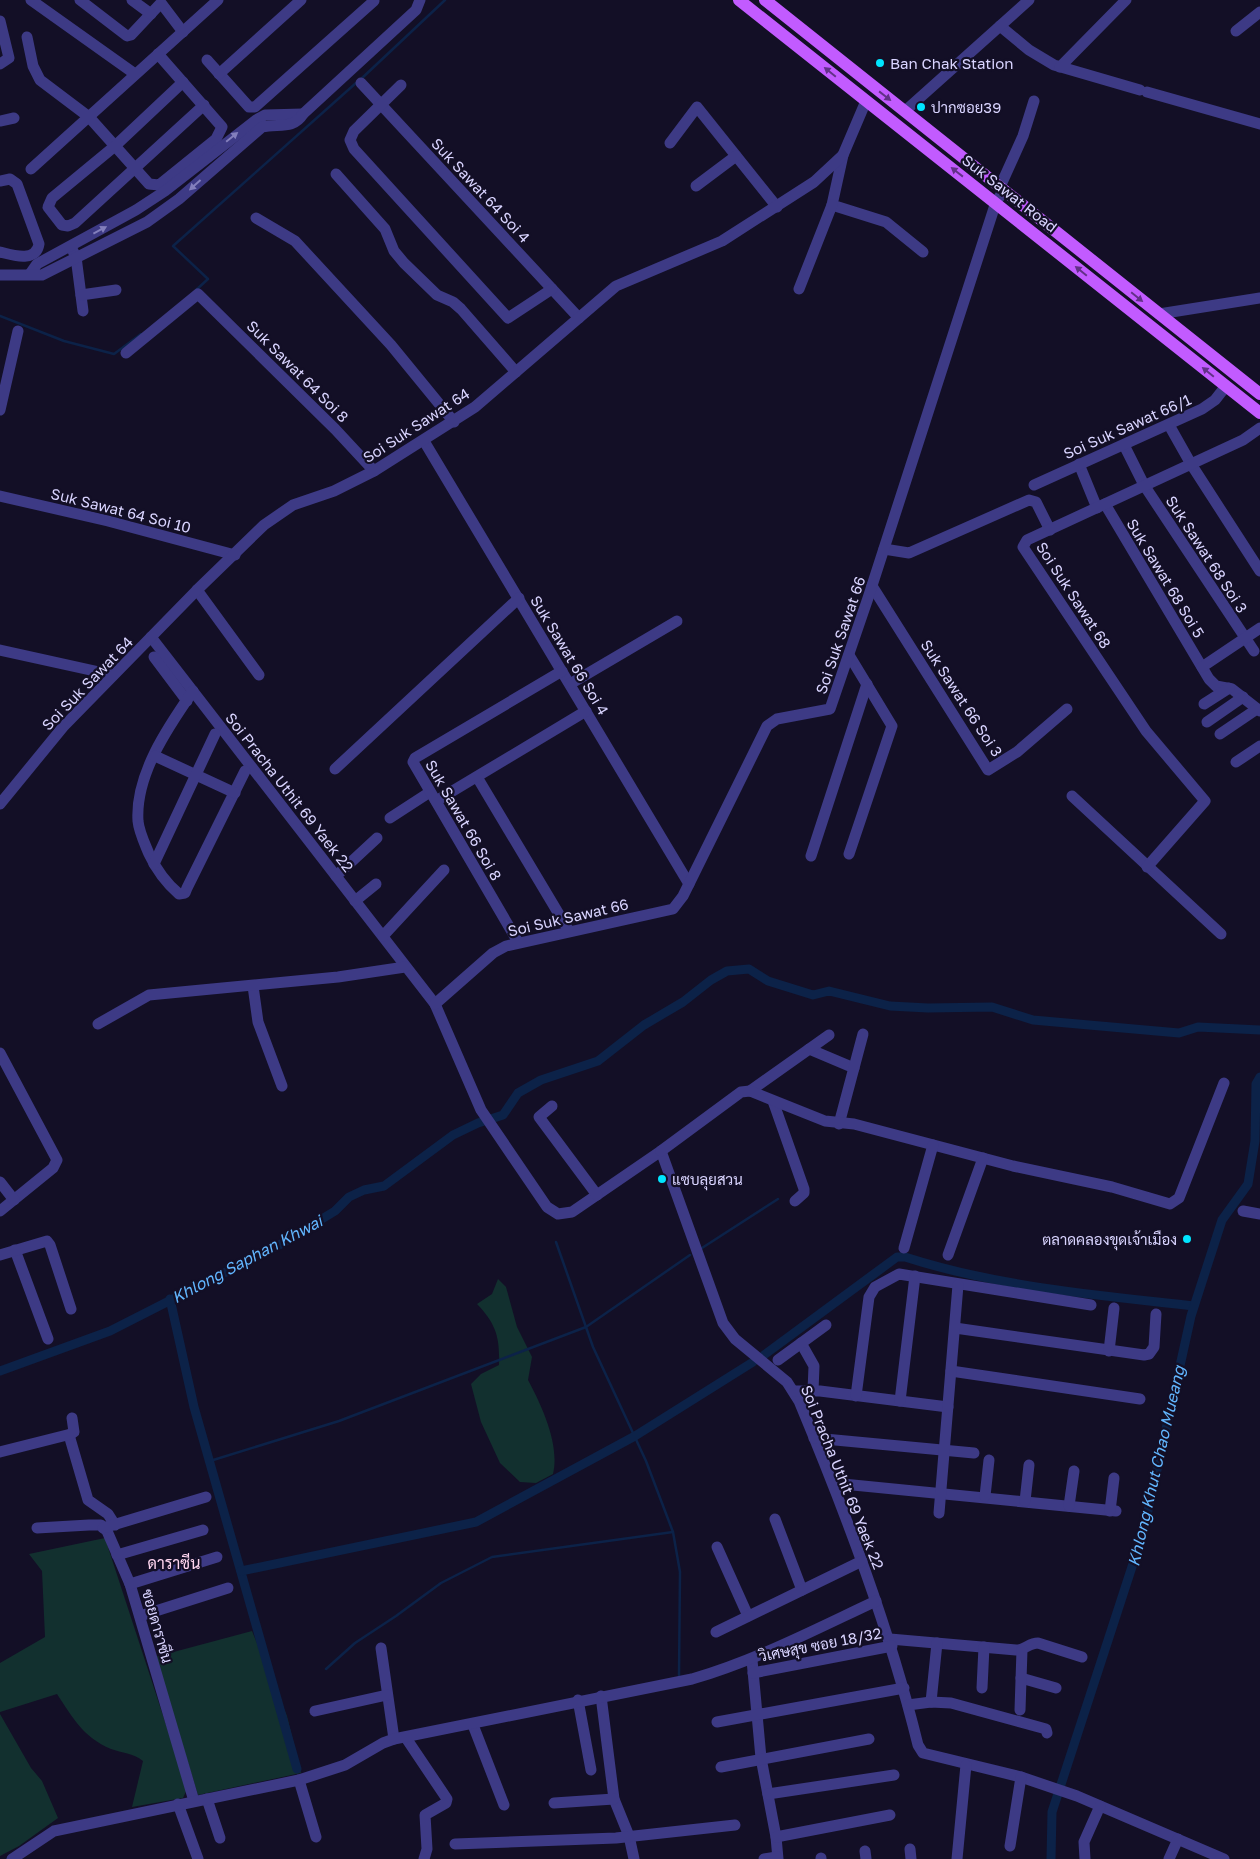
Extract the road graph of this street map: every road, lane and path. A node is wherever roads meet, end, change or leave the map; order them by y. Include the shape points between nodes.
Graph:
1 (31, 0) edge
2 (80, 0) edge
3 (132, 0) edge
4 (218, 0) edge
5 (357, 0) edge
6 (374, 0) edge
7 (420, 0) edge
8 (740, 0) edge
9 (765, 0) edge
10 (1029, 0) edge
11 (1126, 0) edge
12 (300, 1) edge
13 (163, 2) edge
14 (365, 9) junction
15 (1260, 12) edge
16 (151, 14) junction
17 (0, 21) edge
18 (1000, 26) junction
19 (1236, 31) dead end
20 (183, 32) junction
21 (26, 37) dead end
22 (158, 54) junction
23 (206, 60) dead end
24 (0, 64) edge
25 (1060, 67) junction
26 (135, 74) junction
27 (219, 74) junction
28 (183, 82) junction
29 (361, 83) dead end
30 (401, 84) dead end
31 (866, 101) junction
32 (1034, 101) dead end
33 (381, 104) junction
34 (204, 105) junction
35 (905, 111) junction
36 (89, 117) junction
37 (14, 118) dead end
38 (0, 121) edge
39 (259, 123) junction
40 (1260, 124) edge
41 (670, 143) dead end
42 (115, 146) junction
43 (843, 155) junction
44 (736, 156) junction
45 (135, 168) junction
46 (31, 169) dead end
47 (336, 174) dead end
48 (0, 181) edge
49 (696, 186) dead end
50 (1002, 188) junction
51 (165, 191) junction
52 (179, 199) junction
53 (996, 202) junction
54 (832, 205) junction
55 (777, 207) junction
56 (131, 213) junction
57 (256, 218) dead end
58 (137, 226) junction
59 (70, 246) junction
60 (0, 252) edge
61 (924, 252) dead end
62 (76, 257) junction
63 (47, 265) junction
64 (0, 275) edge
65 (552, 289) junction
66 (800, 289) dead end
67 (116, 290) dead end
68 (81, 295) junction
69 (1260, 298) edge
70 (83, 311) dead end
71 (1159, 314) junction
72 (579, 318) junction
73 (18, 331) dead end
74 (126, 353) dead end
75 (516, 372) junction
76 (1226, 386) junction
77 (1260, 394) edge
78 (0, 410) edge
79 (1260, 413) edge
80 (454, 422) junction
81 (1169, 425) junction
82 (1260, 428) edge
83 (424, 441) junction
84 (1124, 445) junction
85 (1079, 464) junction
86 (1191, 464) junction
87 (374, 471) junction
88 (1034, 485) dead end
89 (1144, 485) junction
90 (0, 496) edge
91 (1101, 506) junction
92 (1050, 530) junction
93 (884, 549) junction
94 (235, 554) junction
95 (1260, 571) edge
96 (872, 586) junction
97 (198, 590) junction
98 (519, 598) junction
99 (678, 621) dead end
100 (1260, 628) edge
101 (151, 637) junction
102 (1245, 639) junction
103 (0, 650) edge
104 (1254, 651) dead end
105 (849, 655) junction
106 (154, 657) dead end
107 (1202, 667) junction
108 (562, 671) junction
109 (113, 675) junction
110 (259, 675) dead end
111 (570, 684) junction
112 (867, 684) junction
113 (1229, 688) junction
114 (190, 696) junction
115 (1243, 697) junction
116 (1204, 704) dead end
117 (1067, 709) dead end
118 (1259, 709) edge
119 (586, 711) junction
120 (1207, 722) dead end
121 (215, 734) dead end
122 (1220, 734) dead end
123 (1260, 746) edge
124 (155, 756) junction
125 (1236, 762) dead end
126 (335, 769) dead end
127 (245, 771) dead end
128 (197, 775) junction
129 (477, 778) junction
130 (234, 792) junction
131 (1072, 796) dead end
132 (433, 797) junction
133 (0, 804) edge
134 (390, 818) dead end
135 (377, 838) dead end
136 (849, 854) dead end
137 (811, 856) dead end
138 (154, 864) junction
139 (1147, 868) junction
140 (444, 870) dead end
141 (336, 876) junction
142 (376, 884) dead end
143 (689, 884) junction
144 (355, 901) junction
145 (569, 931) junction
146 (1220, 934) dead end
147 (383, 936) junction
148 (518, 942) junction
149 (405, 966) junction
150 (252, 986) junction
151 (435, 1004) junction
152 (98, 1024) dead end
153 (863, 1034) dead end
154 (829, 1035) dead end
155 (809, 1049) junction
156 (0, 1053) edge
157 (854, 1068) junction
158 (1224, 1083) dead end
159 (282, 1086) dead end
160 (750, 1091) junction
161 (773, 1101) junction
162 (552, 1106) dead end
163 (839, 1124) junction
164 (933, 1145) junction
165 (661, 1151) junction
166 (983, 1158) junction
167 (0, 1182) edge
168 (597, 1195) junction
169 (14, 1200) junction
170 (795, 1201) dead end
171 (0, 1211) edge
172 (1243, 1212) dead end
173 (1260, 1214) edge
174 (904, 1248) dead end
175 (15, 1250) junction
176 (0, 1255) edge
177 (948, 1255) dead end
178 (915, 1276) junction
179 (958, 1285) junction
180 (1091, 1305) dead end
181 (1114, 1308) dead end
182 (70, 1309) dead end
183 (1156, 1314) dead end
184 (826, 1325) dead end
185 (955, 1328) junction
186 (48, 1339) dead end
187 (801, 1343) junction
188 (1109, 1351) junction
189 (778, 1360) dead end
190 (951, 1371) junction
191 (795, 1391) junction
192 (813, 1391) junction
193 (856, 1396) junction
194 (1140, 1399) dead end
195 (900, 1401) junction
196 (948, 1406) junction
197 (72, 1418) dead end
198 (69, 1435) junction
199 (814, 1438) junction
200 (945, 1450) junction
201 (0, 1452) edge
202 (974, 1453) dead end
203 (989, 1460) dead end
204 (1028, 1465) dead end
205 (1074, 1471) dead end
206 (1114, 1478) dead end
207 (842, 1484) dead end
208 (940, 1493) junction
209 (984, 1496) junction
210 (206, 1497) dead end
211 (1025, 1501) junction
212 (1070, 1506) junction
213 (939, 1513) dead end
214 (775, 1519) dead end
215 (109, 1526) junction
216 (37, 1528) dead end
217 (203, 1530) dead end
218 (717, 1547) dead end
219 (118, 1555) junction
220 (217, 1557) dead end
221 (862, 1561) junction
222 (130, 1584) junction
223 (228, 1588) dead end
224 (802, 1590) junction
225 (876, 1601) junction
226 (140, 1616) junction
227 (748, 1616) junction
228 (716, 1632) dead end
229 (891, 1642) junction
230 (937, 1643) junction
231 (984, 1647) junction
232 (380, 1648) dead end
233 (1022, 1650) junction
234 (1082, 1657) dead end
235 (752, 1660) junction
236 (753, 1673) junction
237 (1021, 1678) junction
238 (904, 1688) junction
239 (982, 1688) dead end
240 (1056, 1688) dead end
241 (387, 1695) junction
242 (601, 1696) junction
243 (578, 1700) junction
244 (931, 1702) junction
245 (908, 1705) junction
246 (1020, 1710) dead end
247 (315, 1711) dead end
248 (757, 1715) junction
249 (717, 1722) dead end
250 (473, 1725) junction
251 (1047, 1733) dead end
252 (406, 1738) junction
253 (394, 1739) junction
254 (870, 1739) dead end
255 (761, 1758) junction
256 (966, 1765) junction
257 (721, 1767) dead end
258 (591, 1770) dead end
259 (894, 1775) dead end
260 (1021, 1777) junction
261 (298, 1780) junction
262 (768, 1794) junction
263 (207, 1799) junction
264 (614, 1799) junction
265 (194, 1801) junction
266 (554, 1803) dead end
267 (178, 1804) junction
268 (504, 1805) dead end
269 (1100, 1806) junction
270 (890, 1815) dead end
271 (735, 1825) dead end
272 (629, 1836) junction
273 (316, 1837) dead end
274 (776, 1837) junction
275 (220, 1838) dead end
276 (1178, 1839) junction
277 (455, 1844) dead end
278 (1010, 1846) dead end
279 (1209, 1856) edge
280 (777, 1858) edge
281 (12, 1859) edge
282 (198, 1859) edge
283 (424, 1859) edge
284 (634, 1859) edge
285 (764, 1859) edge
286 (957, 1859) edge
287 (1085, 1859) edge
288 (1169, 1859) edge
289 (1224, 1859) edge

1 - 26 street
2 - 16 street via 127,36 132,35
3 - 16 street
4 - 20 street
5 - 14 street
6 - 14 street
7 - 39 street via 416,10 298,122 289,126
31 -> 8 main road, Suk Sawat Road
9 -> 35 main road, Suk Sawat Road
10 - 18 street
11 - 25 street
12 - 27 street
13 - 16 street
13 - 20 street
14 - 27 street via 255,107 248,107
15 - 19 street
17 - 24 street via 9,58
18 - 25 street via 1041,59
18 - 35 street
20 - 22 street
21 - 36 street via 40,80
22 - 26 street
22 - 28 street
23 - 27 street
25 - 40 street
26 - 36 street
28 - 34 street
28 - 42 street
29 - 33 street, Suk Sawat 64 Soi 4
30 - 33 street
31 - 43 street, Soi Suk Sawat 64
53 -> 31 main road, Suk Sawat Road
32 - 50 street, Soi Suk Sawat 66
33 - 65 street, Suk Sawat 64 Soi 4
33 - 65 street via 354,131 351,144 504,315 508,318 513,316
34 - 45 street
34 - 45 street via 222,127 216,138 160,185 150,184
35 - 50 main road, Suk Sawat Road
36 - 42 street
36 - 46 street
37 - 38 street
51 -> 39 street
39 -> 52 street
41 - 44 street via 697,106
42 - 45 street
42 - 45 street via 49,202 48,207 62,225 75,223
43 - 54 street
43 - 55 street, Soi Suk Sawat 64 via 814,182
44 - 49 street
44 - 55 street
47 - 75 street via 385,229 394,251 404,263 437,295 453,302
48 - 60 street via 10,180 17,184 39,244 35,252 25,257
50 - 53 street, Soi Suk Sawat 66
50 -> 71 main road, Suk Sawat Road
51 - 52 street
51 - 56 street
52 - 58 street
76 -> 53 main road, Suk Sawat Road
53 - 93 street, Soi Suk Sawat 66
54 - 61 street via 886,222
54 - 66 street
55 - 72 street, Soi Suk Sawat 64 via 722,241 616,286
56 - 58 street
59 -> 56 street
57 - 80 street via 295,241 391,345
58 - 62 street
59 - 62 street
59 - 63 street
62 - 63 street
62 - 68 street
63 - 64 street via 37,264 30,274
65 - 72 street, Suk Sawat 64 Soi 4
67 - 68 street
68 - 70 street
69 - 71 street
71 - 77 main road, Suk Sawat Road
72 - 75 street, Soi Suk Sawat 64
73 - 78 street
74 - 87 street, Suk Sawat 64 Soi 8 via 198,294
75 - 80 street, Soi Suk Sawat 64
76 - 79 main road, Suk Sawat Road
76 - 81 street, Soi Suk Sawat 66/1 via 1202,409
80 - 83 street, Soi Suk Sawat 64
81 - 84 street, Soi Suk Sawat 66/1
81 - 86 street
82 - 86 street, Soi Suk Sawat 68 via 1243,440
83 - 87 street, Soi Suk Sawat 64
83 - 98 street, Suk Sawat 66 Soi 4
84 - 85 street, Soi Suk Sawat 66/1
84 - 89 street, Suk Sawat 68 Soi 3
85 - 88 street, Soi Suk Sawat 66/1
85 - 91 street, Suk Sawat 68 Soi 5
86 - 89 street, Soi Suk Sawat 68
86 - 95 street
87 - 94 street, Soi Suk Sawat 64 via 334,491 292,505 264,525
89 - 91 street, Soi Suk Sawat 68
89 - 102 street, Suk Sawat 68 Soi 3
90 - 94 street, Suk Sawat 64 Soi 10
91 - 92 street, Soi Suk Sawat 68
91 - 107 street, Suk Sawat 68 Soi 5
92 - 93 street via 1036,502 1029,500 909,552
92 - 139 street, Soi Suk Sawat 68 via 1028,540 1023,547 1146,731 1205,801
93 - 96 street, Soi Suk Sawat 66
94 - 97 street, Soi Suk Sawat 64
96 - 105 street, Soi Suk Sawat 66
96 - 117 street, Suk Sawat 66 Soi 3 via 988,770 1018,752
97 - 101 street, Soi Suk Sawat 64
97 - 110 street
98 - 108 street, Suk Sawat 66 Soi 4
98 - 126 street
99 - 111 street
100 - 102 street
101 - 109 street, Soi Suk Sawat 64
101 - 114 street, Soi Pracha Uthit 69 Yaek 22
102 - 104 street, Suk Sawat 68 Soi 3
102 - 107 street
103 - 109 street
105 - 112 street
105 - 143 street, Soi Suk Sawat 66 via 830,709 777,719 767,726
106 - 114 street
107 - 113 street, Suk Sawat 68 Soi 5 via 1213,683
108 - 111 street, Suk Sawat 66 Soi 4
108 - 132 street, Suk Sawat 66 Soi 8 via 415,758 414,767
109 - 133 street, Soi Suk Sawat 64 via 63,727
111 - 119 street, Suk Sawat 66 Soi 4
112 - 136 street via 892,726
112 - 137 street
113 - 115 street, Suk Sawat 68 Soi 5
113 - 116 street
114 - 124 street
114 - 141 street, Soi Pracha Uthit 69 Yaek 22
115 - 118 street, Suk Sawat 68 Soi 5
115 - 120 street
118 - 122 street
119 - 129 street
119 - 143 street, Suk Sawat 66 Soi 4
121 - 128 street
123 - 125 street
124 - 128 street
124 - 138 street via 141,791 138,823
127 - 130 street
128 - 130 street
128 - 138 street
129 - 132 street
129 - 145 street
130 - 138 street via 185,892 179,894
131 - 139 street
132 - 134 street
132 - 148 street, Suk Sawat 66 Soi 8
135 - 141 street
139 - 146 street
140 - 147 street
141 - 144 street, Soi Pracha Uthit 69 Yaek 22
142 - 144 street
143 - 145 street, Soi Suk Sawat 66 via 672,909
144 - 147 street, Soi Pracha Uthit 69 Yaek 22
145 - 148 street, Soi Suk Sawat 66
147 - 149 street, Soi Pracha Uthit 69 Yaek 22
148 - 151 street, Soi Suk Sawat 66 via 493,953
149 - 150 street
149 - 151 street, Soi Pracha Uthit 69 Yaek 22
150 - 152 street via 149,996
150 - 159 street via 258,1022
151 - 168 street, Soi Pracha Uthit 69 Yaek 22 via 481,1110 553,1212 565,1215
153 - 157 street
154 - 155 street
155 - 157 street
155 - 160 street
156 - 169 street via 57,1160
157 - 163 street
158 - 166 street via 1179,1198 1170,1204 1112,1186
160 - 161 street
160 - 165 street via 741,1092
161 - 163 street
161 - 170 street via 804,1189
162 - 168 street via 539,1117
163 - 164 street via 854,1124
164 - 166 street
164 - 174 street
165 - 168 street, Soi Pracha Uthit 69 Yaek 22
165 - 191 street, Soi Pracha Uthit 69 Yaek 22 via 723,1322 734,1339
166 - 177 street
167 - 169 street
169 - 171 street
172 - 173 street
175 - 176 street
175 - 182 street via 47,1241
175 - 186 street
178 - 179 street
178 - 193 street via 899,1274 887,1279 875,1287 869,1297
178 - 195 street
179 - 180 street
179 - 185 street
181 - 188 street
183 - 188 street via 1154,1347 1149,1354
184 - 187 street
185 - 188 street
185 - 190 street
187 - 189 street
187 - 192 street via 814,1366
190 - 194 street
190 - 196 street
191 - 192 street
191 - 199 street, Soi Pracha Uthit 69 Yaek 22
192 - 193 street
193 - 195 street
195 - 196 street
196 - 200 street
197 - 198 street via 74,1432
198 - 201 street
198 - 215 street, ซอยดาราซีน via 88,1500 108,1514
199 - 200 street
199 - 221 street, Soi Pracha Uthit 69 Yaek 22
200 - 202 street
200 - 208 street
203 - 209 street
204 - 211 street
205 - 212 street
206 - 212 street via 1113,1511
207 - 208 street
208 - 209 street
208 - 213 street
209 - 211 street
210 - 215 street
211 - 212 street
214 - 224 street
215 - 216 street
215 - 219 street, ซอยดาราซีน
217 - 219 street
218 - 227 street
219 - 222 street, ซอยดาราซีน
220 - 222 street
221 - 224 street
221 - 225 street, Soi Pracha Uthit 69 Yaek 22
222 - 226 street, ซอยดาราซีน
223 - 226 street
224 - 227 street
225 - 229 street, Soi Pracha Uthit 69 Yaek 22
225 - 235 street
226 - 265 street, ซอยดาราซีน
227 - 228 street
229 - 230 street, วิเศษสุข ซอย 18/32
229 - 236 street, วิเศษสุข ซอย 18/32
229 - 238 street, Soi Pracha Uthit 69 Yaek 22
230 - 231 street, วิเศษสุข ซอย 18/32
230 - 244 street
231 - 233 street, วิเศษสุข ซอย 18/32
231 - 239 street
232 - 241 street
233 - 234 street, วิเศษสุข ซอย 18/32 via 1038,1643
233 - 237 street
235 - 236 street
235 - 242 street via 692,1679
236 - 248 street
237 - 240 street
237 - 246 street
238 - 245 street, Soi Pracha Uthit 69 Yaek 22
238 - 248 street
241 - 247 street
241 - 253 street
242 - 243 street
242 - 264 street
243 - 250 street
243 - 258 street
244 - 245 street
244 - 251 street via 952,1703 998,1715
245 - 256 street, Soi Pracha Uthit 69 Yaek 22 via 923,1753
248 - 249 street
248 - 255 street
250 - 252 street
250 - 268 street
252 - 253 street
252 - 283 street via 447,1799 446,1803 425,1815 427,1849
253 - 261 street via 344,1765
254 - 255 street
255 - 257 street
255 - 262 street
256 - 260 street, Soi Pracha Uthit 69 Yaek 22
256 - 286 street
259 - 262 street
260 - 269 street, Soi Pracha Uthit 69 Yaek 22
260 - 278 street
261 - 263 street
261 - 273 street
262 - 274 street
263 - 265 street
263 - 275 street
264 - 266 street
264 - 272 street
265 - 267 street
267 - 281 street via 54,1831
267 - 282 street
269 - 276 street, Soi Pracha Uthit 69 Yaek 22
269 - 287 street via 1084,1842
270 - 274 street
271 - 272 street
272 - 277 street
272 - 284 street
274 - 280 street
276 - 279 street, Soi Pracha Uthit 69 Yaek 22
276 - 288 street
279 - 289 street, Soi Pracha Uthit 69 Yaek 22
280 - 285 street

